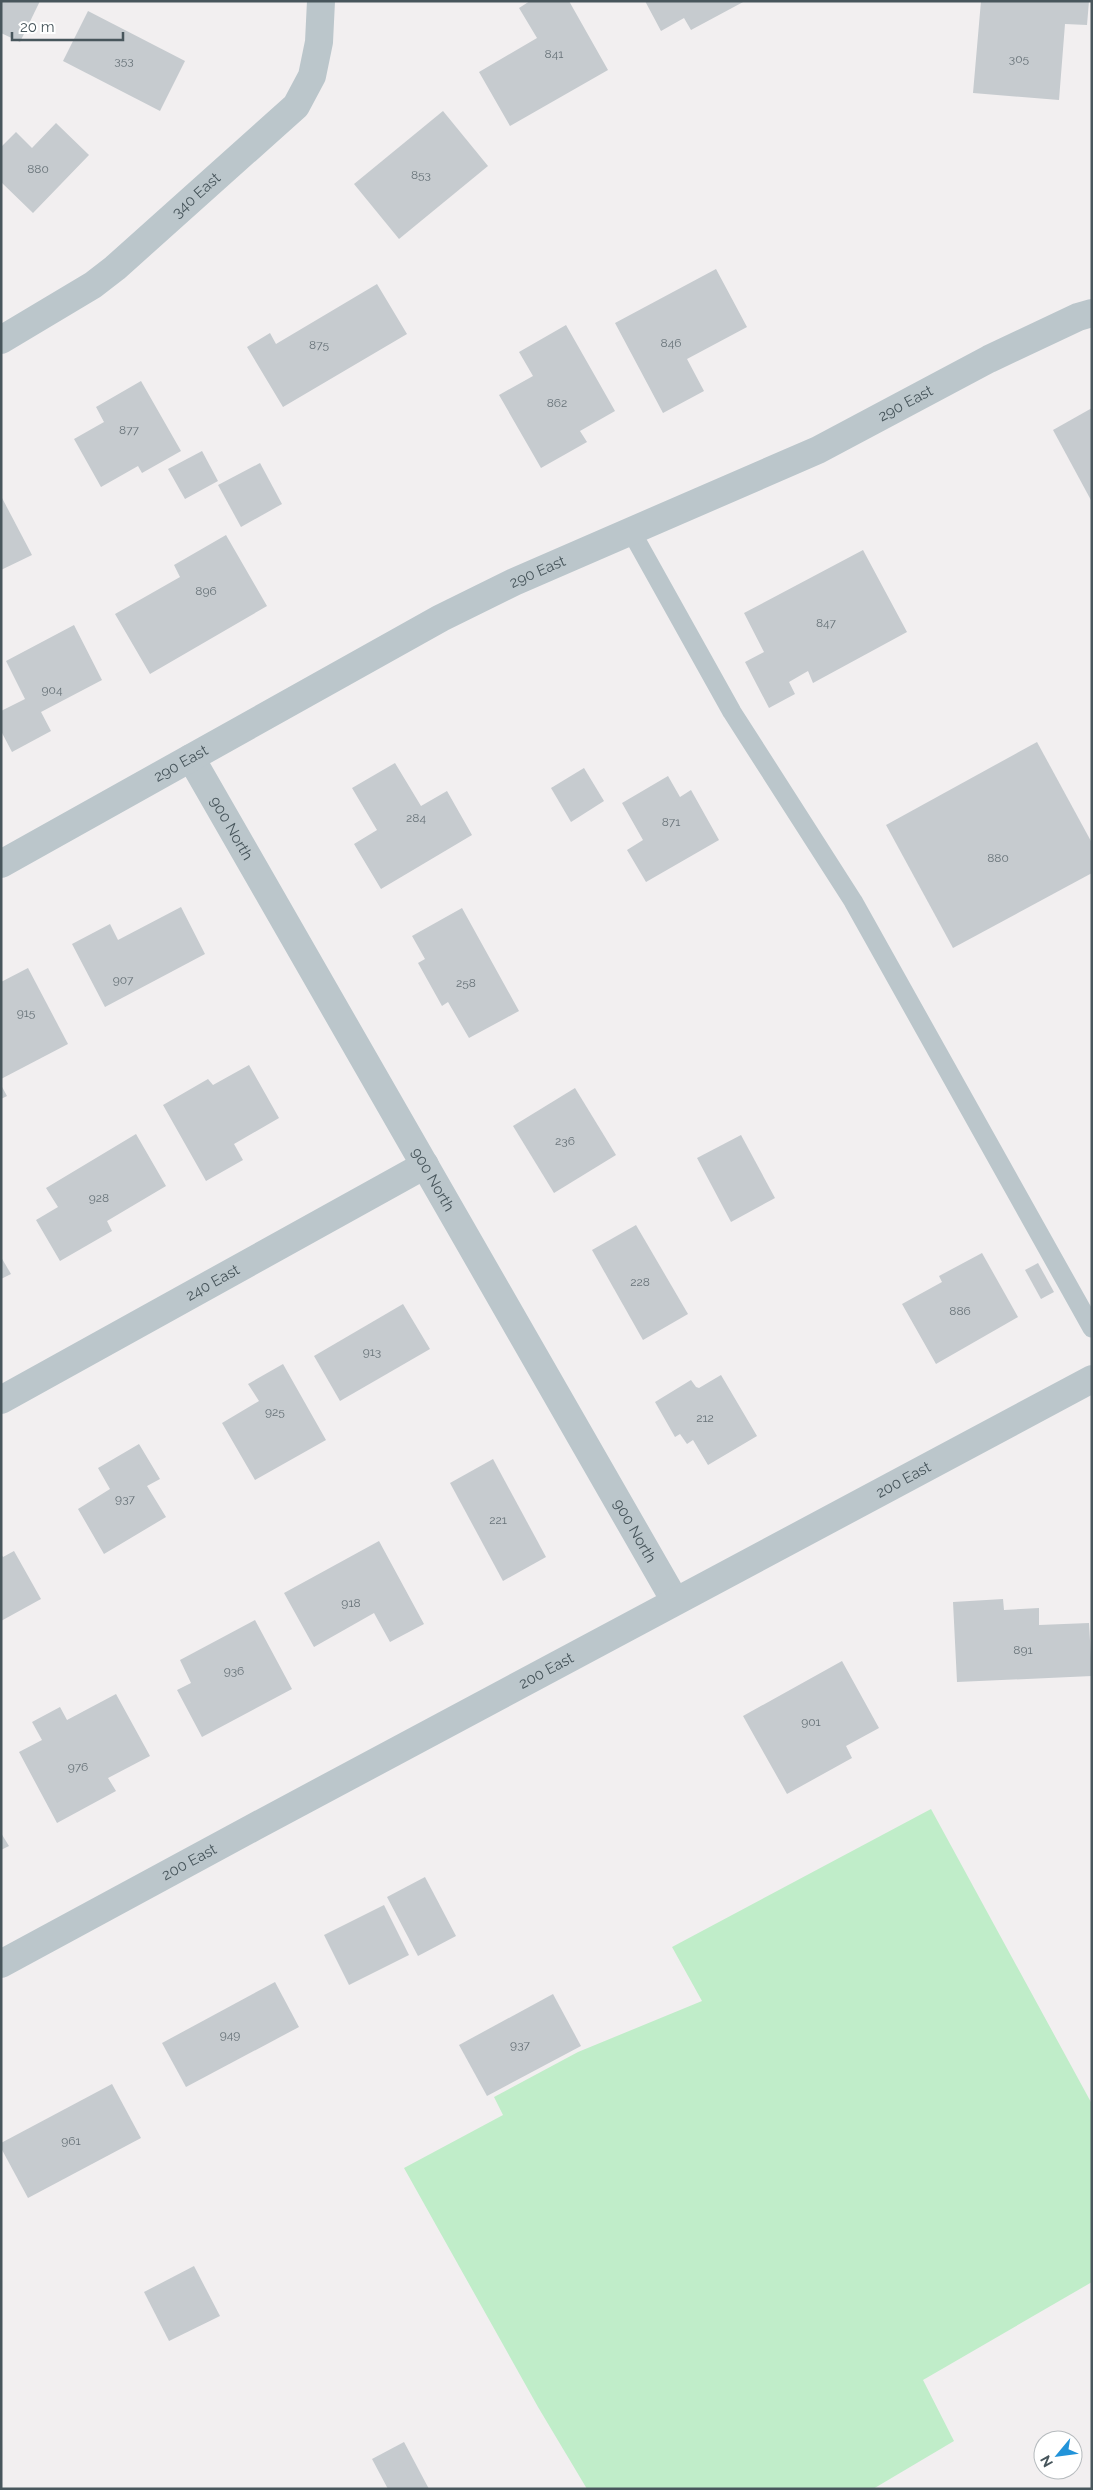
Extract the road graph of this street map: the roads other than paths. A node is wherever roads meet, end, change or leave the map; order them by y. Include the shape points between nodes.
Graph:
1 (321, 1) edge
2 (1092, 313) edge
3 (1, 340) edge
4 (631, 532) junction
5 (191, 758) junction
6 (1, 864) edge
7 (424, 1165) junction
8 (1092, 1328) edge
9 (1092, 1379) edge
10 (1, 1400) edge
11 (675, 1601) junction
12 (1, 1964) edge

1 - 3 street, 340 East via 319,42 312,76 296,106 116,268
2 - 4 street, 290 East via 990,359 818,450
4 - 5 street, 290 East via 514,582 441,618
4 - 8 lane via 732,712 853,902
5 - 6 street, 290 East
5 - 7 street, 900 North
7 - 10 street, 240 East
7 - 11 street, 900 North
9 - 11 street, 200 East
11 - 12 street, 200 East

